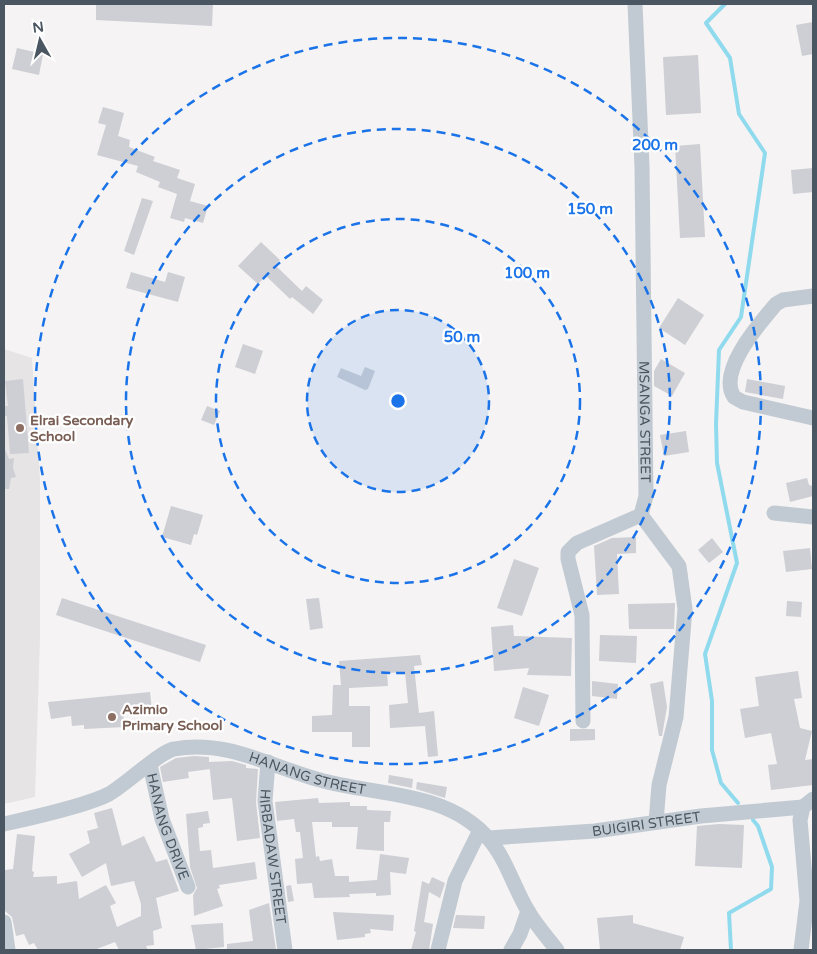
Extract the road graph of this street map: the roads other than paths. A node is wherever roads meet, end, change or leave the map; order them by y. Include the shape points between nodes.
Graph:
1 (635, 4) edge
2 (813, 296) edge
3 (813, 418) edge
4 (774, 513) dead end
5 (641, 515) junction
6 (813, 517) edge
7 (582, 721) dead end
8 (268, 762) junction
9 (150, 765) junction
10 (808, 803) edge
11 (656, 822) junction
12 (4, 824) edge
13 (484, 834) junction
14 (188, 887) dead end
15 (528, 911) junction
16 (4, 922) edge
17 (8, 950) edge
18 (285, 950) edge
19 (438, 950) edge
20 (511, 950) edge
21 (557, 950) edge
22 (801, 950) edge

1 - 5 street, MSANGA STREET via 646,370 646,496
2 - 3 street via 776,304 746,343 730,383 734,397 743,402
4 - 6 street
5 - 7 street via 577,543 568,552 582,615
5 - 11 street via 680,566 685,609 676,717 659,785
8 - 9 street, HANANG STREET via 217,748 194,747 173,749
8 - 13 street, HANANG STREET via 326,782 418,798 470,821
8 - 18 street, HIRBADAW STREET via 265,802
9 - 12 street, HANANG STREET via 96,799
9 - 14 street, HANANG DRIVE via 162,819
10 - 11 street, BUIGIRI STREET
10 - 22 street via 800,820 808,901
11 - 13 street, BUIGIRI STREET via 595,830
13 - 15 street, HANANG STREET
13 - 19 street via 455,881
15 - 20 street
15 - 21 street, HANANG STREET
16 - 17 street

